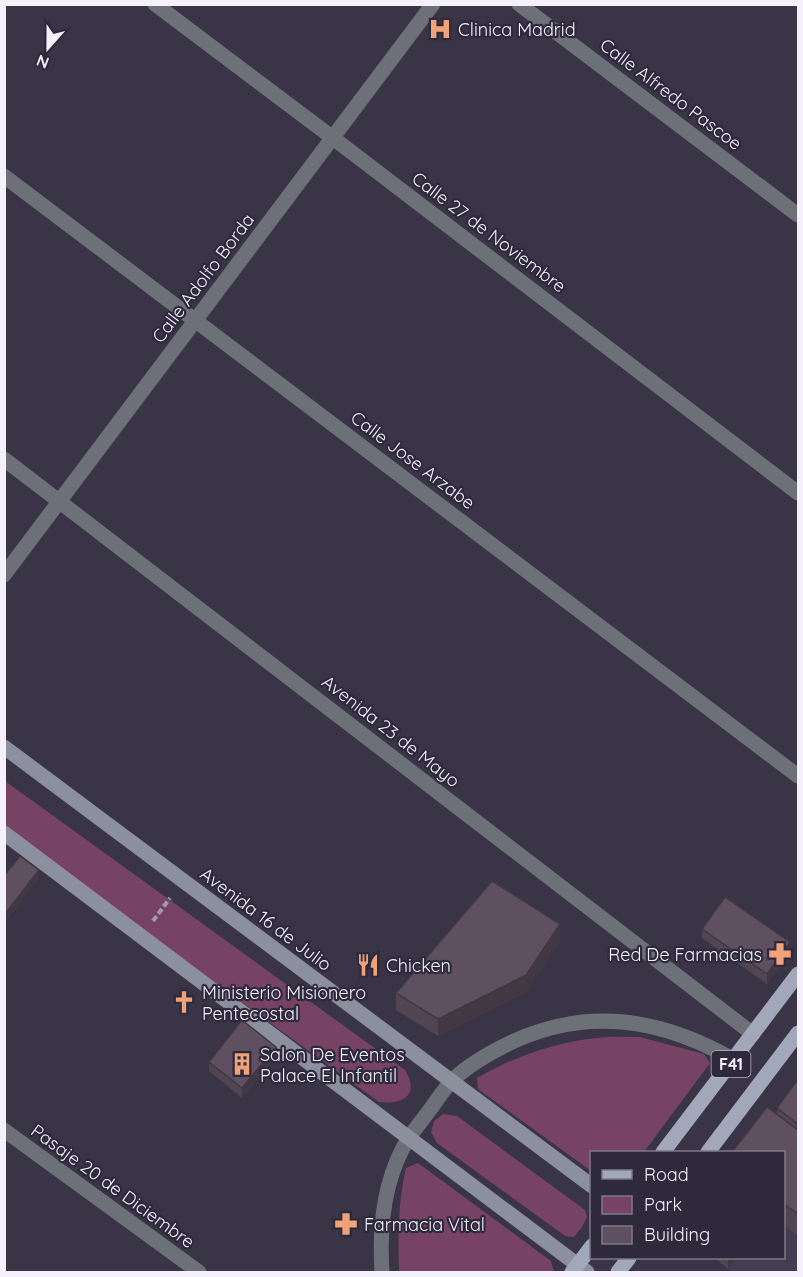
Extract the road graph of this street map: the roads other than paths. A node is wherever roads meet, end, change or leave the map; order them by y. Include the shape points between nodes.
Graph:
1 (155, 4) edge
2 (433, 4) edge
3 (519, 4) edge
4 (333, 138) junction
5 (4, 176) edge
6 (798, 215) edge
7 (196, 320) junction
8 (4, 459) edge
9 (798, 493) edge
10 (60, 501) junction
11 (4, 576) edge
12 (4, 747) edge
13 (798, 776) edge
14 (4, 833) edge
15 (798, 974) edge
16 (798, 1033) edge
17 (753, 1034) junction
18 (734, 1060) junction
19 (452, 1082) junction
20 (4, 1130) edge
21 (409, 1138) junction
22 (664, 1151) edge
23 (709, 1151) edge
24 (590, 1185) edge
25 (590, 1248) edge
26 (628, 1259) edge
27 (579, 1270) edge
28 (199, 1272) edge
29 (382, 1272) edge
30 (618, 1272) edge

1 - 4 street, Calle 27 de Noviembre
2 - 4 street, Calle Adolfo Borda
3 - 6 street, Calle Alfredo Pascoe
4 - 7 street, Calle Adolfo Borda
4 - 9 street, Calle 27 de Noviembre
5 - 7 street, Calle Jose Arzabe
7 - 10 street, Calle Adolfo Borda
7 - 13 street, Calle Jose Arzabe
8 - 10 street, Avenida 23 de Mayo
10 - 11 street, Calle Adolfo Borda
10 - 17 street, Avenida 23 de Mayo
12 - 19 main road, Avenida 16 de Julio
14 - 21 main road
15 - 17 main road, F41
16 - 23 main road, F41
17 - 18 main road, F41
18 - 19 street via 663,1028 586,1022 511,1042
18 - 22 main road, F41
19 - 21 street
19 - 24 main road, Avenida 16 de Julio
20 - 28 street, Pasaje 20 de Diciembre
21 - 27 main road
21 - 29 street via 387,1192 382,1220
25 - 27 main road
26 - 30 main road

